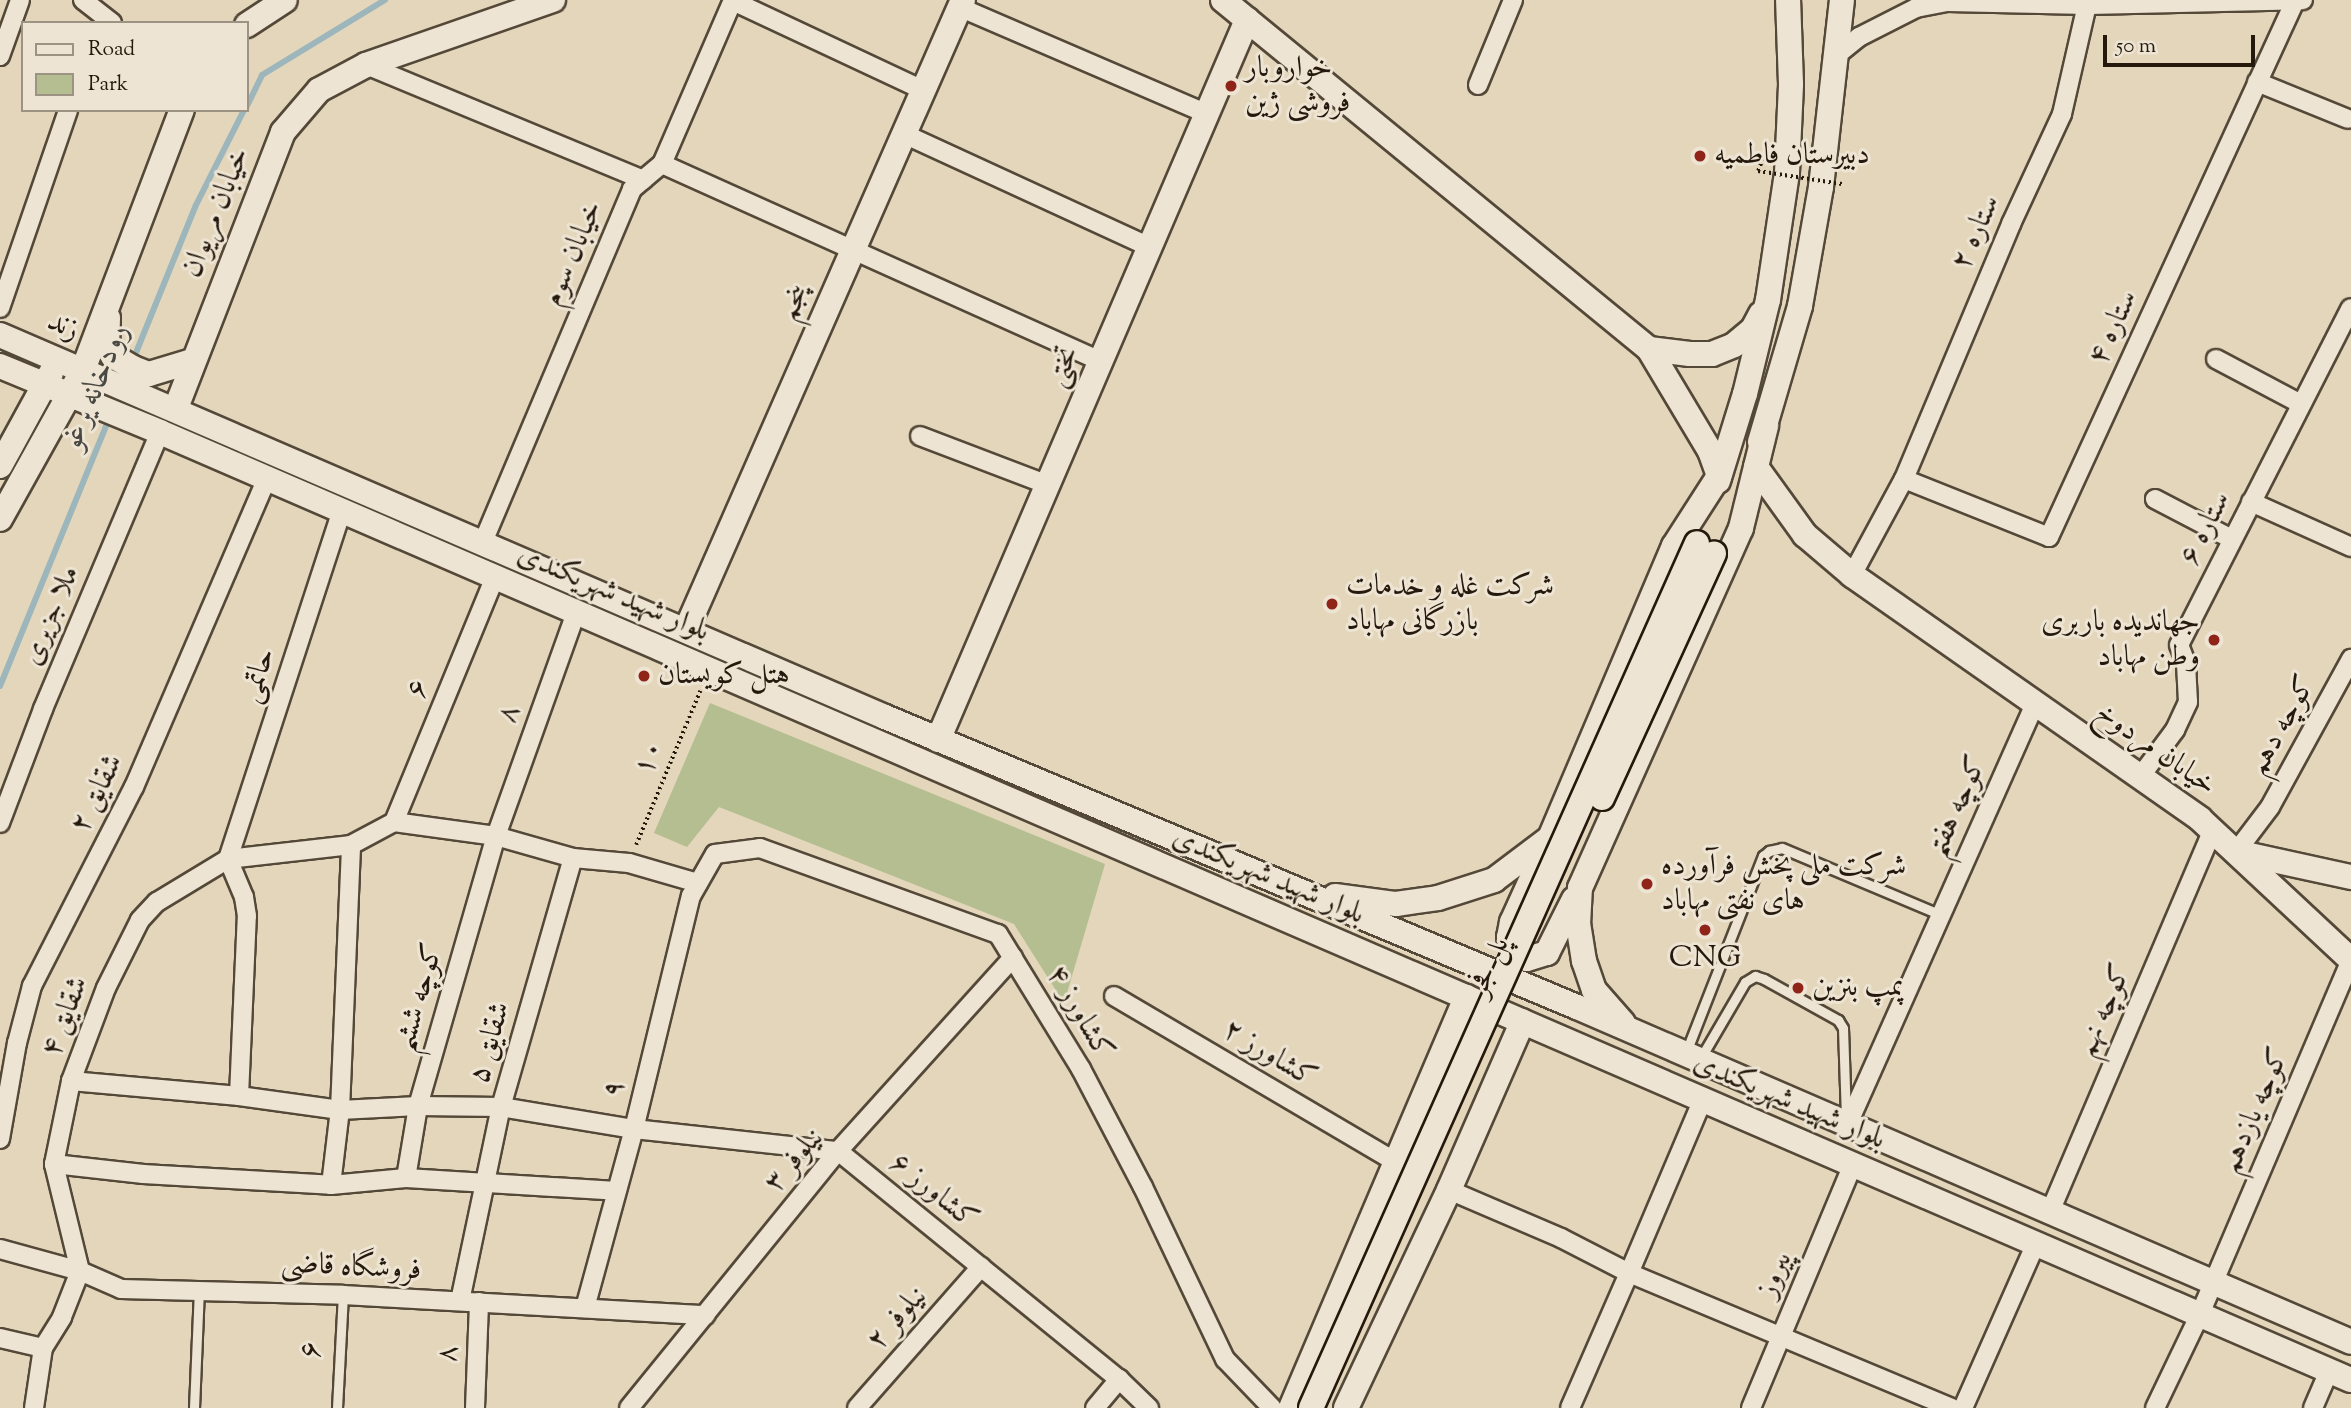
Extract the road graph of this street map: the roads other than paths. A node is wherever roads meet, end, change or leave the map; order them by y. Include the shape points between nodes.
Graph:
1 (20, 0) edge
2 (83, 0) edge
3 (285, 0) edge
4 (552, 0) edge
5 (1223, 0) edge
6 (1513, 0) edge
7 (1788, 0) edge
8 (1842, 0) edge
9 (1974, 0) edge
10 (2306, 0) edge
11 (733, 1) edge
12 (1948, 1) edge
13 (2157, 1) edge
14 (2295, 1) edge
15 (961, 4) edge
16 (2087, 5) junction
17 (105, 15) edge
18 (1247, 20) junction
19 (248, 25) edge
20 (1838, 54) junction
21 (0, 56) edge
22 (366, 65) junction
23 (2257, 82) junction
24 (1478, 85) dead end
25 (923, 90) junction
26 (67, 112) edge
27 (181, 112) edge
28 (1207, 114) junction
29 (2348, 119) dead end
30 (904, 134) junction
31 (662, 164) junction
32 (643, 180) junction
33 (1150, 247) junction
34 (853, 250) junction
35 (111, 297) junction
36 (1768, 300) junction
37 (0, 308) edge
38 (2351, 308) edge
39 (0, 335) edge
40 (1649, 349) junction
41 (2216, 359) dead end
42 (59, 360) junction
43 (192, 361) junction
44 (1101, 361) junction
45 (0, 366) edge
46 (92, 374) junction
47 (44, 385) junction
48 (80, 400) junction
49 (2301, 404) junction
50 (176, 408) junction
51 (1766, 426) junction
52 (160, 432) junction
53 (920, 436) dead end
54 (0, 466) edge
55 (1756, 467) junction
56 (1719, 477) junction
57 (267, 478) junction
58 (1903, 479) junction
59 (1046, 484) junction
60 (2155, 499) dead end
61 (2250, 502) junction
62 (342, 511) junction
63 (0, 519) edge
64 (2232, 539) junction
65 (483, 542) junction
66 (2351, 547) edge
67 (1705, 548) junction
68 (1852, 575) junction
69 (495, 577) junction
70 (576, 612) junction
71 (686, 631) junction
72 (2351, 659) edge
73 (2035, 703) junction
74 (938, 740) junction
75 (2140, 777) junction
76 (394, 821) junction
77 (0, 823) edge
78 (2212, 831) junction
79 (496, 836) junction
80 (1550, 838) junction
81 (351, 845) junction
82 (2236, 852) junction
83 (573, 858) junction
84 (228, 859) junction
85 (2351, 877) edge
86 (698, 883) junction
87 (1283, 884) junction
88 (1580, 888) junction
89 (1941, 915) junction
90 (1013, 957) junction
91 (2351, 960) edge
92 (1114, 996) dead end
93 (1466, 997) junction
94 (1523, 1021) junction
95 (1634, 1032) junction
96 (1692, 1057) junction
97 (71, 1081) junction
98 (239, 1096) junction
99 (1703, 1099) junction
100 (418, 1106) junction
101 (501, 1107) junction
102 (340, 1110) junction
103 (1847, 1126) junction
104 (634, 1129) junction
105 (0, 1139) edge
106 (838, 1151) junction
107 (1396, 1162) junction
108 (54, 1164) junction
109 (1853, 1164) junction
110 (406, 1178) junction
111 (485, 1181) junction
112 (331, 1185) junction
113 (1449, 1190) junction
114 (617, 1191) junction
115 (2049, 1214) junction
116 (2036, 1243) junction
117 (0, 1249) edge
118 (981, 1267) junction
119 (80, 1271) junction
120 (1629, 1273) junction
121 (2213, 1283) junction
122 (199, 1290) junction
123 (343, 1295) junction
124 (460, 1301) junction
125 (480, 1302) junction
126 (585, 1308) junction
127 (2200, 1314) junction
128 (705, 1315) junction
129 (1781, 1336) junction
130 (0, 1338) edge
131 (2351, 1342) edge
132 (43, 1348) junction
133 (2340, 1375) edge
134 (1119, 1379) junction
135 (34, 1408) edge
136 (194, 1408) edge
137 (337, 1408) edge
138 (475, 1408) edge
139 (629, 1408) edge
140 (857, 1408) edge
141 (1094, 1408) edge
142 (1149, 1408) edge
143 (1272, 1408) edge
144 (1291, 1408) edge
145 (1311, 1408) edge
146 (1327, 1408) edge
147 (1346, 1408) edge
148 (1570, 1408) edge
149 (1751, 1408) edge
150 (1952, 1408) edge
151 (1963, 1408) edge
152 (2155, 1408) edge
153 (2313, 1408) edge

1 - 21 street
2 - 17 street
3 - 19 main road
4 - 22 main road, خیابان مریوان
5 - 18 main road
6 - 24 street
7 - 36 main road via 1787,173
8 - 20 main road
9 - 12 street
9 - 16 street
10 - 14 street
11 - 25 street
11 - 31 street, خیابان سوم
12 - 20 street via 1916,8 1859,37
13 - 14 street
13 - 16 street
14 - 23 street, ستاره ۴
15 - 25 main road, پنجم
15 - 28 street
16 - 58 street, ستاره ۲ via 2062,114
18 - 28 main road, تختی
18 - 40 main road
20 - 51 main road via 1800,306
22 - 32 street
22 - 43 main road, خیابان مریوان via 319,90 283,132
23 - 29 street
23 - 58 street, ستاره ۴ via 2049,537
25 - 30 main road, پنجم
26 - 37 street
27 - 35 main road
28 - 33 main road, تختی
30 - 33 street
30 - 34 main road, پنجم
31 - 32 street, خیابان سوم
31 - 34 street
32 - 65 street, خیابان سوم via 632,188
33 - 44 main road, تختی
34 - 44 street
34 - 71 main road, پنجم
35 - 43 main road via 106,335 113,356 149,374
35 - 46 main road
36 - 40 main road via 1753,329 1734,345 1712,354
36 - 56 main road
38 - 49 street, ستاره ۶
39 - 42 main road, زند
40 - 56 main road via 1710,451
41 - 49 street
42 - 46 main road, زند
42 - 47 main road
43 - 50 main road, خیابان مریوان
44 - 59 main road, تختی
45 - 47 main road, زند
46 - 48 main road
46 - 50 main road, زند
47 - 48 main road, زند
47 - 54 main road
48 - 52 main road, بلوار شهید شهریکندی
48 - 63 main road
49 - 61 street, ستاره ۶
50 - 65 main road, بلوار شهید شهریکندی
51 - 55 main road
51 - 67 main road via 1749,475
52 - 57 main road, بلوار شهید شهریکندی
52 - 77 street, ملا جزیری
53 - 59 street
55 - 68 main road, خیابان مردوخ via 1805,535
55 - 88 main road via 1741,528
56 - 67 main road
56 - 80 main road via 1674,546
57 - 62 main road, بلوار شهید شهریکندی
57 - 105 street, شقایق ۲ via 134,787 32,986
58 - 68 street, ستاره ۲
59 - 74 main road, تختی
60 - 64 street
61 - 64 street, ستاره ۶
61 - 66 street
62 - 69 main road, بلوار شهید شهریکندی
62 - 84 street, حاتمی
64 - 75 street, ستاره ۶ via 2179,645 2186,663 2188,702 2175,730
65 - 71 main road, بلوار شهید شهریکندی
67 - 145 main road, bridge
67 - 146 main road, پل فجر, bridge
68 - 73 main road, خیابان مردوخ
69 - 70 main road, بلوار شهید شهریکندی
69 - 76 street, ۶
70 - 79 street, ۸
70 - 93 main road, بلوار شهید شهریکندی
71 - 74 main road, بلوار شهید شهریکندی
72 - 82 street, کوچه دهم via 2270,807
73 - 75 main road, خیابان مردوخ
73 - 89 street, کوچه هفتم
74 - 87 main road, بلوار شهید شهریکندی
75 - 78 main road, خیابان مردوخ
76 - 79 street
76 - 81 street, شقایق ۴
78 - 82 main road, خیابان مردوخ
78 - 115 street, کوچه نهم
79 - 83 street
79 - 100 street, کوچه ششم
80 - 87 main road via 1494,880 1438,898 1396,904 1368,902
80 - 88 main road via 1512,922 1509,937 1514,951 1527,959 1547,953
81 - 84 street, شقایق ۴
81 - 102 street
82 - 85 main road
82 - 91 main road, خیابان مردوخ
83 - 86 street via 629,863
83 - 101 street, شقایق ۵
84 - 97 street, شقایق ۴ via 157,902 140,920 106,988
84 - 98 street via 247,916
86 - 90 street, کشاورز ۴ via 715,854 760,848 998,934
86 - 104 street, ۹ via 691,896
87 - 95 main road, بلوار شهید شهریکندی
88 - 95 main road via 1577,925 1594,990
89 - 96 lane via 1782,848 1769,851 1763,856
89 - 103 street, کوچه هفتم
90 - 106 street, نیلوفر ۳
90 - 143 street, کشاورز ۴ via 1081,1069 1225,1359
91 - 121 street, کوچه یازدهم
92 - 107 street, کشاورز ۲
93 - 94 main road, بلوار شهید شهریکندی
93 - 107 main road
94 - 99 main road, بلوار شهید شهریکندی
94 - 113 main road
95 - 96 main road, بلوار شهید شهریکندی
96 - 103 main road, بلوار شهید شهریکندی
96 - 103 lane via 1745,982 1755,976 1765,979 1838,1020 1843,1028
97 - 98 street
97 - 108 street, شقایق ۴
98 - 102 street
99 - 109 main road, بلوار شهید شهریکندی
99 - 120 street
100 - 101 street
100 - 102 street
100 - 110 street, کوچه ششم
101 - 104 street
101 - 111 street, شقایق ۵
102 - 112 street
103 - 115 main road, بلوار شهید شهریکندی
104 - 106 street
104 - 114 street, ۹
106 - 118 street, کشاورز ۶
106 - 128 street, نیلوفر ۳
107 - 144 main road
108 - 112 street
108 - 119 street, شقایق ۴
109 - 116 main road, بلوار شهید شهریکندی
109 - 129 street, پیروز
110 - 111 street
110 - 112 street
111 - 114 street
111 - 124 street, شقایق ۵
113 - 120 street
113 - 147 main road
114 - 126 street, ۹
115 - 121 main road, بلوار شهید شهریکندی
116 - 127 main road, بلوار شهید شهریکندی
116 - 151 street
117 - 119 street, فروشگاه قاضی
118 - 134 street, کشاورز ۶
118 - 140 street, نیلوفر ۲
119 - 122 street, فروشگاه قاضی via 121,1289
119 - 132 street via 62,1317
120 - 129 street
120 - 148 street
121 - 127 street, کوچه یازدهم
121 - 131 main road, بلوار شهید شهریکندی
122 - 123 street, فروشگاه قاضی
122 - 136 lane
123 - 124 street, فروشگاه قاضی
123 - 137 lane, ۶
124 - 125 street, فروشگاه قاضی
125 - 126 street, فروشگاه قاضی
125 - 138 street, ۸
126 - 128 street, فروشگاه قاضی
127 - 133 main road, بلوار شهید شهریکندی
127 - 152 street, کوچه یازدهم
128 - 139 street, نیلوفر ۳
129 - 149 street, پیروز
129 - 150 street
130 - 132 street
132 - 135 street
133 - 153 street
134 - 141 street
134 - 142 street, کشاورز ۶

